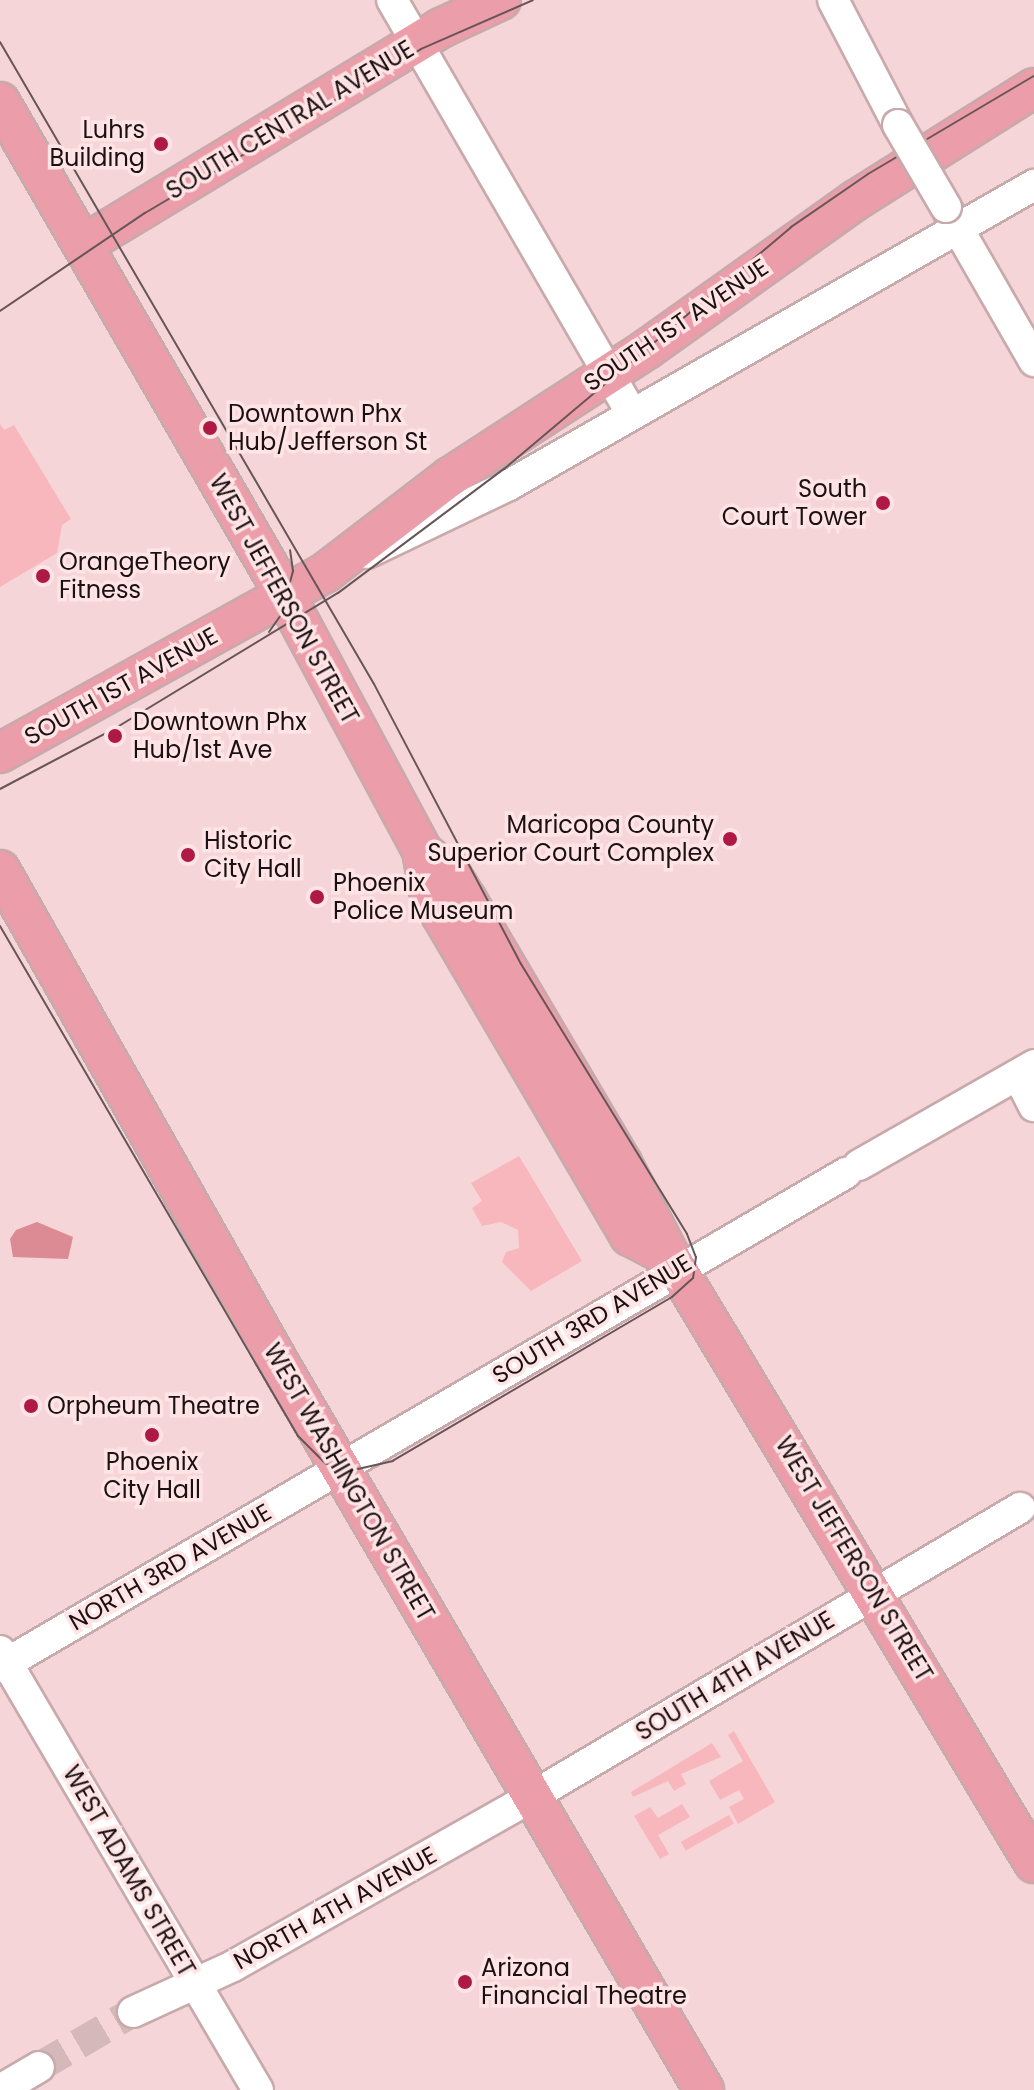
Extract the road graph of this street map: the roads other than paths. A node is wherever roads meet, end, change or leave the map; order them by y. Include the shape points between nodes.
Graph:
1 (392, 0) edge
2 (501, 0) edge
3 (833, 0) edge
4 (424, 54) junction
5 (1034, 88) edge
6 (0, 102) edge
7 (1034, 185) edge
8 (953, 218) junction
9 (89, 256) junction
10 (1034, 361) edge
11 (609, 373) junction
12 (632, 414) junction
13 (326, 572) junction
14 (285, 595) junction
15 (0, 753) edge
16 (0, 870) edge
17 (1026, 1070) edge
18 (1034, 1106) edge
19 (674, 1263) junction
20 (340, 1468) junction
21 (1029, 1503) edge
22 (874, 1591) junction
23 (2, 1660) edge
24 (533, 1796) junction
25 (1034, 1863) edge
26 (195, 1983) junction
27 (133, 2012) tunnel mouth
28 (39, 2067) tunnel mouth
29 (0, 2090) edge
30 (258, 2090) edge
31 (704, 2090) edge

1 - 4 street
2 - 4 main road, SOUTH CENTRAL AVENUE
3 - 8 street, bridge
4 - 9 main road, SOUTH CENTRAL AVENUE via 257,146
4 - 11 street
5 - 11 main road, SOUTH 1ST AVENUE via 856,200
6 - 9 main road, WEST JEFFERSON STREET
7 - 8 street, SOUTH 1ST AVENUE
8 - 10 street
8 - 12 street, SOUTH 1ST AVENUE
9 - 14 main road, WEST JEFFERSON STREET
11 - 12 street
11 - 13 main road, SOUTH 1ST AVENUE via 450,477
12 - 13 street, SOUTH 1ST AVENUE via 509,485
13 - 14 main road, SOUTH 1ST AVENUE
14 - 15 main road, SOUTH 1ST AVENUE
14 - 19 main road, WEST JEFFERSON STREET via 422,851 452,876 467,900 622,1163
16 - 20 main road, WEST WASHINGTON STREET
17 - 18 street
17 - 19 street, SOUTH 3RD AVENUE
19 - 20 street, SOUTH 3RD AVENUE
19 - 22 main road, WEST JEFFERSON STREET
20 - 23 street, NORTH 3RD AVENUE
20 - 24 main road, WEST WASHINGTON STREET
21 - 22 street, SOUTH 4TH AVENUE
22 - 24 street, SOUTH 4TH AVENUE
22 - 25 main road, WEST JEFFERSON STREET
23 - 26 street, WEST ADAMS STREET
24 - 26 street, NORTH 4TH AVENUE
24 - 31 main road, WEST WASHINGTON STREET
26 - 27 street, NORTH 4TH AVENUE
26 - 30 street, WEST ADAMS STREET
28 - 29 street

